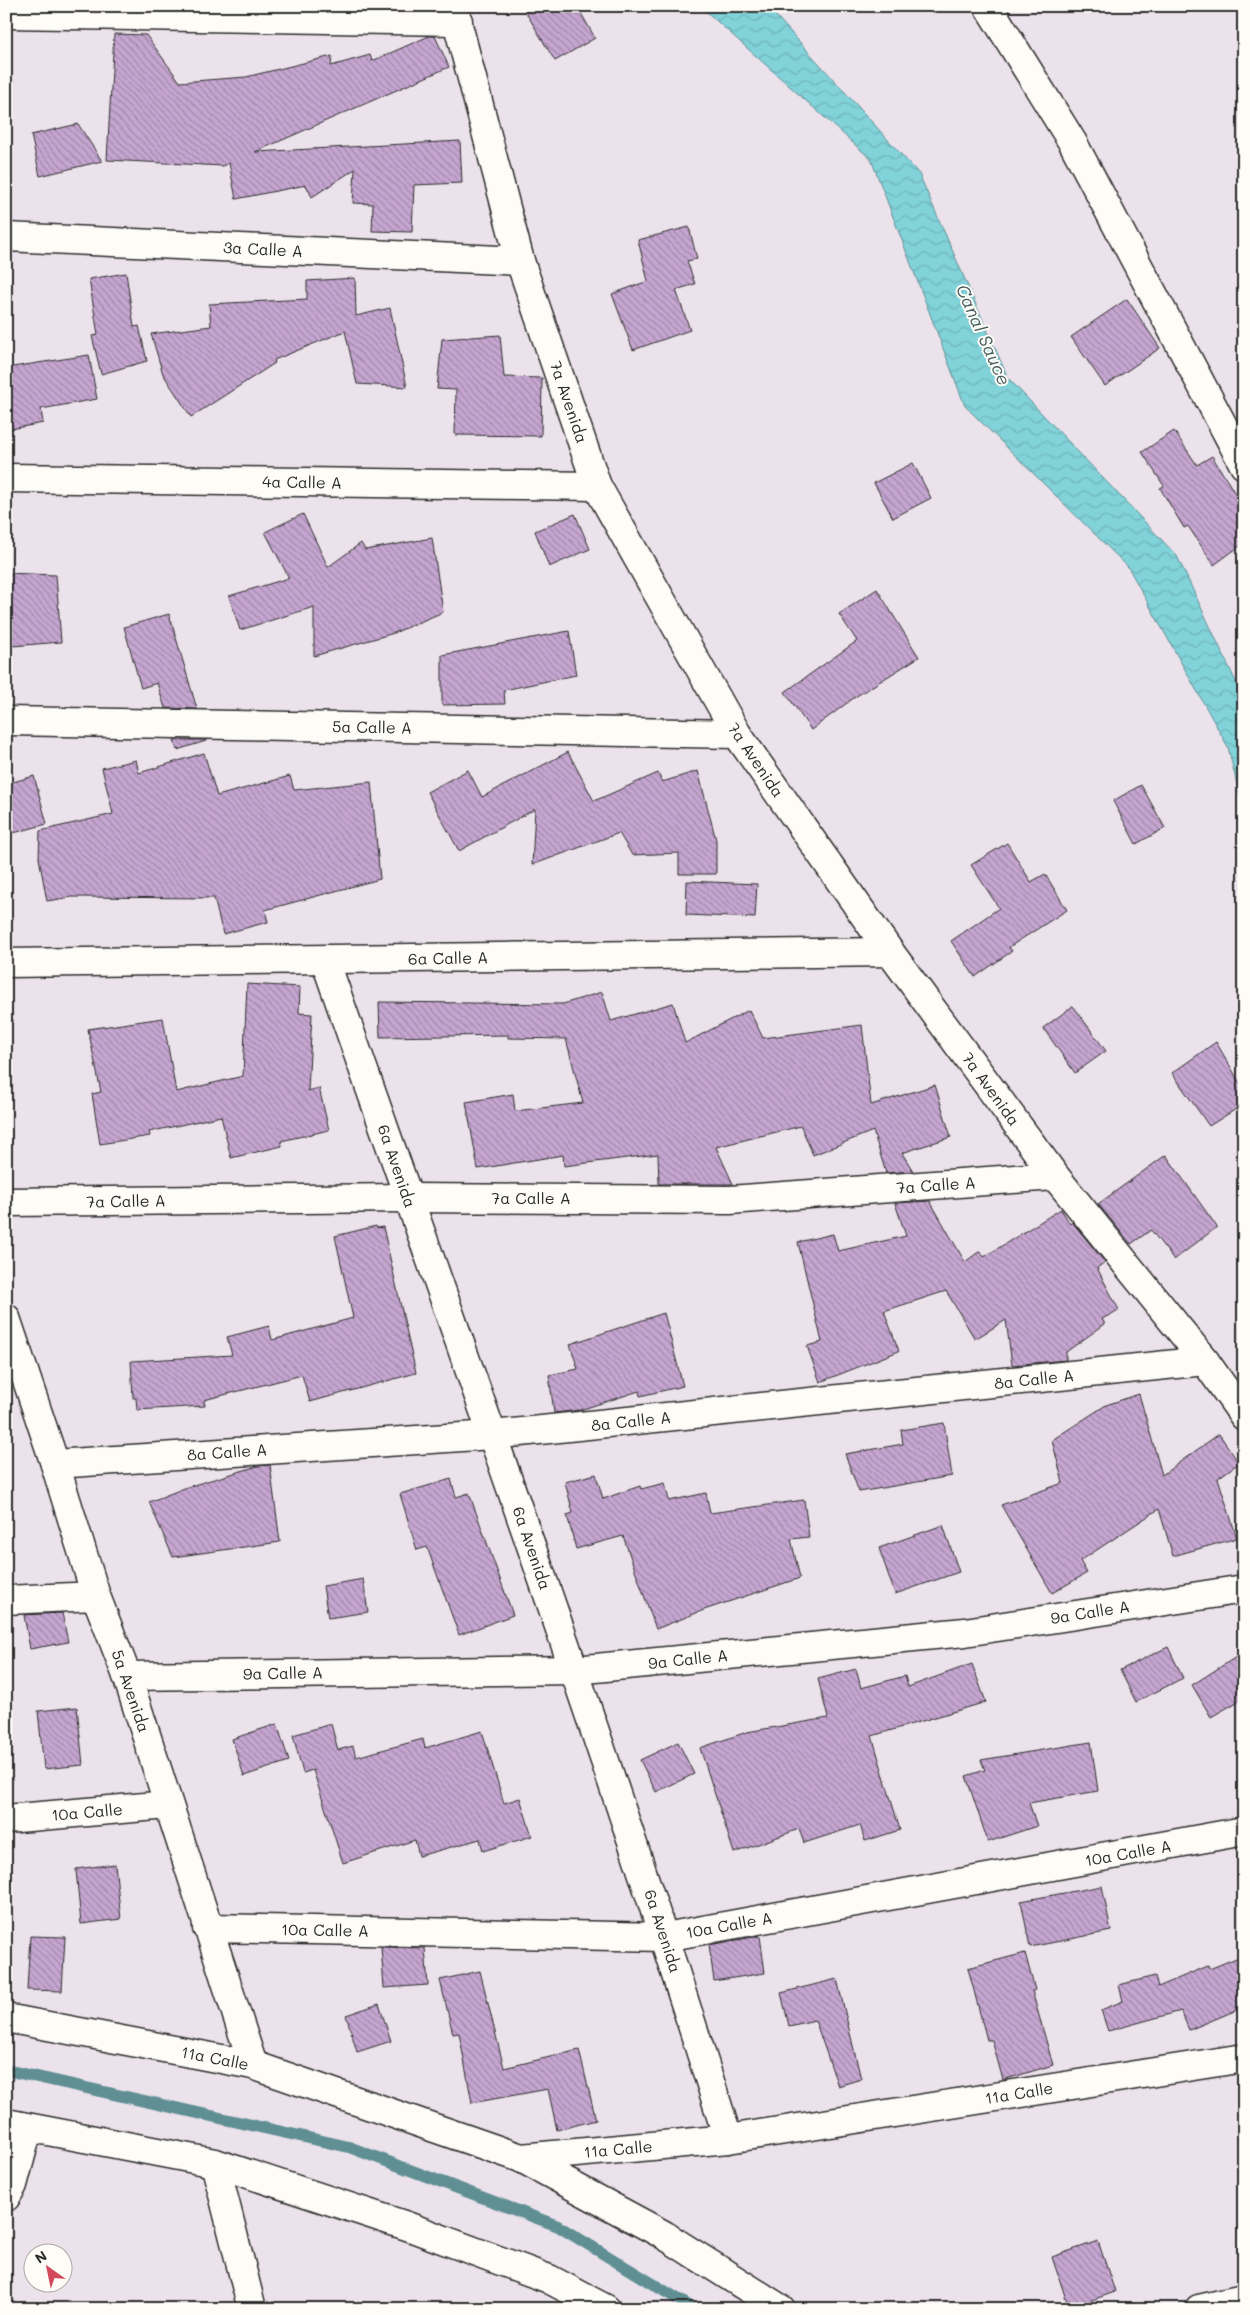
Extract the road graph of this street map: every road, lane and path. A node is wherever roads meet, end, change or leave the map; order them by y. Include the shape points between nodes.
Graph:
1 (988, 6) edge
2 (10, 12) edge
3 (456, 14) edge
4 (6, 237) edge
5 (520, 261) junction
6 (1244, 465) edge
7 (6, 478) edge
8 (598, 486) junction
9 (6, 720) edge
10 (737, 734) junction
11 (890, 952) junction
12 (324, 960) junction
13 (6, 963) edge
14 (1055, 1176) junction
15 (408, 1198) junction
16 (6, 1202) edge
17 (6, 1318) edge
18 (12, 1356) edge
19 (1205, 1361) junction
20 (1244, 1416) edge
21 (492, 1435) junction
22 (55, 1464) junction
23 (1244, 1589) edge
24 (96, 1596) junction
25 (6, 1600) edge
26 (575, 1670) junction
27 (127, 1676) junction
28 (168, 1804) junction
29 (6, 1819) edge
30 (1244, 1831) edge
31 (208, 1928) junction
32 (665, 1937) junction
33 (6, 2018) edge
34 (1244, 2058) edge
35 (253, 2065) junction
36 (17, 2126) edge
37 (728, 2139) junction
38 (521, 2158) junction
39 (215, 2163) junction
40 (6, 2197) edge
41 (548, 2279) junction
42 (1244, 2299) edge
43 (252, 2309) edge
44 (556, 2309) edge
45 (606, 2309) edge
46 (781, 2309) edge
47 (1199, 2309) edge

1 - 6 street via 1073,143
2 - 3 street
3 - 5 street, 7a Avenida
4 - 5 street, 3a Calle A
5 - 8 street, 7a Avenida
7 - 8 street, 4a Calle A
8 - 10 street, 7a Avenida
9 - 10 street, 5a Calle A
10 - 11 street, 7a Avenida
11 - 12 street, 6a Calle A
11 - 14 street, 7a Avenida
12 - 13 street, 6a Calle A
12 - 15 street, 6a Avenida
14 - 15 street, 7a Calle A via 730,1200
14 - 19 street, 7a Avenida
15 - 16 street, 7a Calle A
15 - 21 street, 6a Avenida
17 - 18 street, 5a Avenida
18 - 22 street, 5a Avenida
19 - 20 street, 7a Avenida
19 - 21 street, 8a Calle A
21 - 22 street, 8a Calle A
21 - 26 street, 6a Avenida
22 - 24 street, 5a Avenida
23 - 26 street, 9a Calle A via 965,1632
24 - 25 street
24 - 27 street, 5a Avenida
26 - 27 street, 9a Calle A
26 - 32 street, 6a Avenida
27 - 28 street, 5a Avenida
28 - 29 street, 10a Calle
28 - 31 street, 5a Avenida
30 - 32 street, 10a Calle A
31 - 32 street, 10a Calle A
31 - 35 street, 5a Avenida
32 - 37 street, 6a Avenida
33 - 35 street, 11a Calle
34 - 37 street, 11a Calle
35 - 38 street, 11a Calle
36 - 39 street
36 - 40 street via 13,2185
37 - 38 street, 11a Calle
38 - 46 street via 664,2235
39 - 41 street via 408,2226
39 - 43 street
41 - 44 street
41 - 45 street
42 - 47 street

